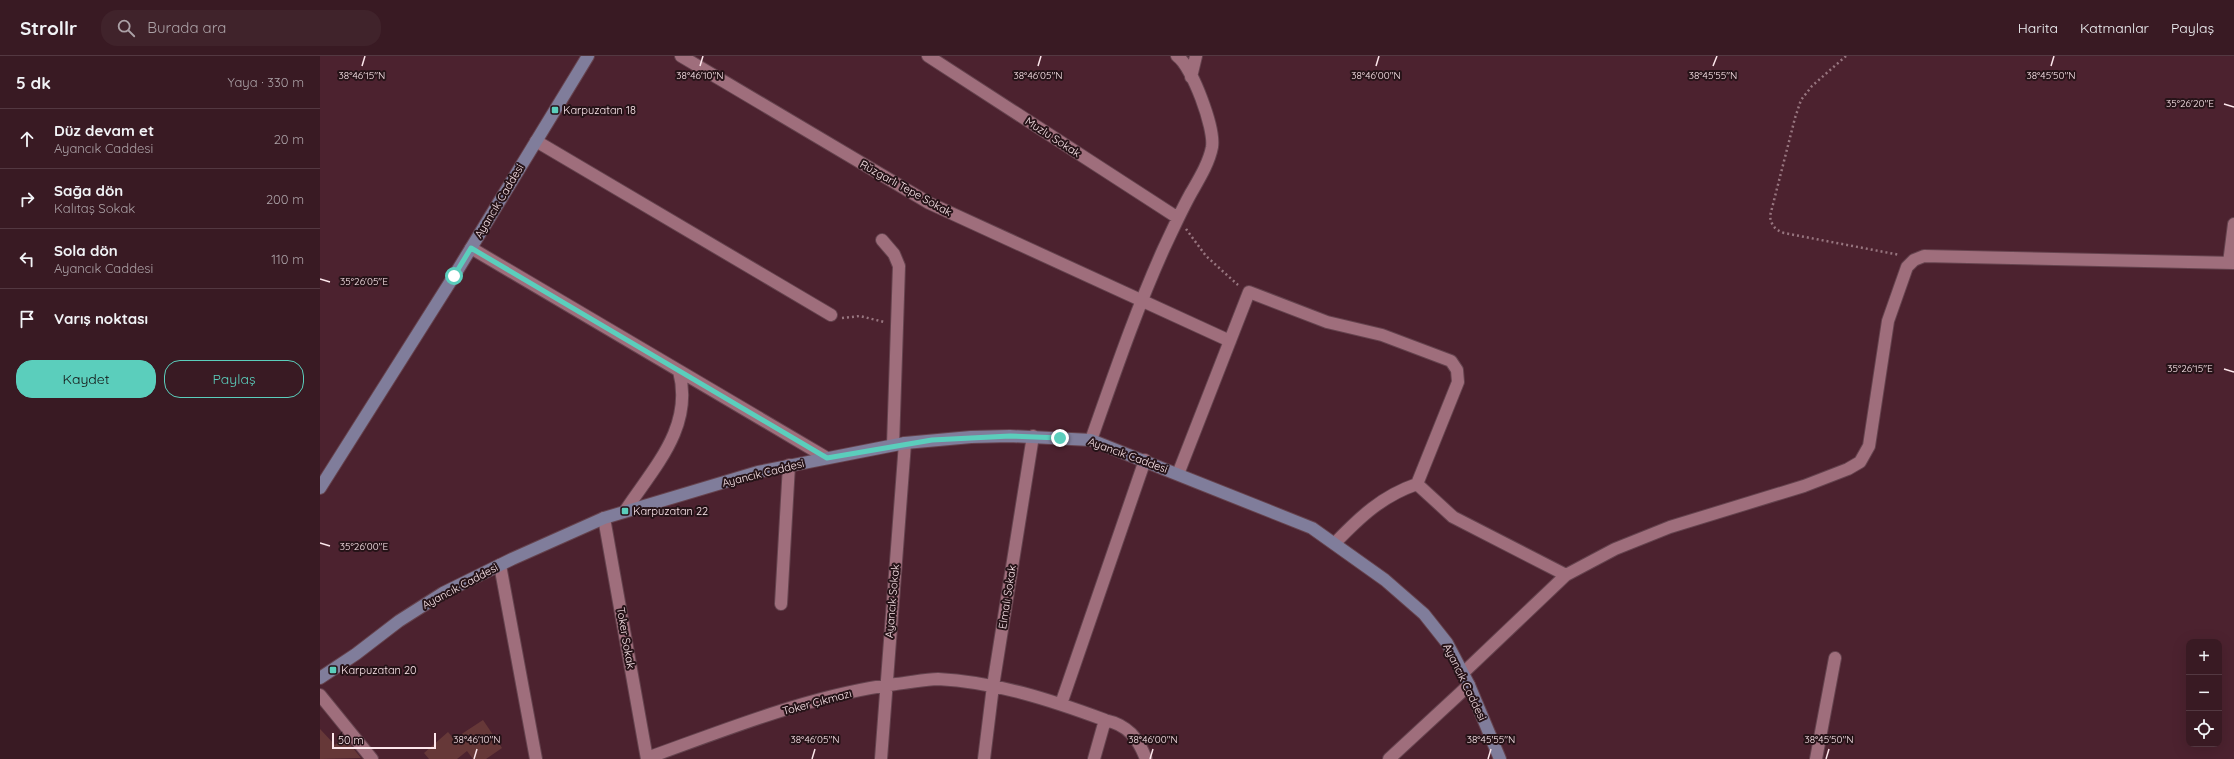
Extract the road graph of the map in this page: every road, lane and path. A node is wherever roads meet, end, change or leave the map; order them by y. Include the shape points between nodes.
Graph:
1 (588, 56) edge
2 (681, 56) edge
3 (928, 56) edge
4 (1196, 56) edge
5 (1846, 56) edge
6 (1178, 57) edge
7 (1191, 77) junction
8 (536, 141) junction
9 (1178, 218) junction
10 (2234, 224) edge
11 (882, 240) dead end
12 (471, 248) junction
13 (1914, 260) junction
14 (2231, 263) edge
15 (1249, 292) junction
16 (1140, 302) junction
17 (831, 315) joint
18 (897, 329) junction
19 (1230, 341) junction
20 (679, 371) junction
21 (1033, 436) junction
22 (1091, 440) junction
23 (905, 443) junction
24 (893, 446) junction
25 (827, 458) junction
26 (1145, 460) junction
27 (789, 465) junction
28 (1178, 474) junction
29 (1416, 484) junction
30 (320, 488) edge
31 (625, 512) junction
32 (604, 518) junction
33 (1335, 543) junction
34 (500, 565) junction
35 (1566, 575) junction
36 (781, 604) dead end
37 (1835, 658) dead end
38 (1463, 673) junction
39 (320, 678) edge
40 (1469, 685) junction
41 (885, 686) junction
42 (993, 686) junction
43 (320, 695) edge
44 (1060, 704) junction
45 (1105, 720) junction
46 (647, 758) edge
47 (372, 759) edge
48 (536, 759) edge
49 (881, 759) edge
50 (984, 759) edge
51 (1094, 759) edge
52 (1146, 759) edge
53 (1389, 759) edge
54 (1500, 759) edge
55 (1816, 759) edge

1 - 8 street, Ayancık Caddesi
2 - 16 street, Rüzgarlı Tepe Sokak via 930,203
3 - 9 street, Muzlu Sokak
4 - 7 street
5 - 13 path via 1806,93 1797,109 1770,216 1771,222 1776,229 1784,233 1868,248
6 - 7 street
7 - 9 street via 1211,127 1212,144 1209,160
8 - 12 street, Ayancık Caddesi
8 - 17 street
9 - 15 path via 1216,267
9 - 16 street
10 - 14 street
11 - 18 street via 894,254 899,266
12 - 20 street
12 - 30 street, Ayancık Caddesi
13 - 14 street via 1924,256
13 - 35 street via 1905,271 1888,321 1869,446 1860,462 1804,486 1663,529 1615,549
15 - 19 street
15 - 29 street via 1327,322 1382,334 1446,358 1454,365 1458,382 1435,444
16 - 19 street, Rüzgarlı Tepe Sokak
16 - 22 street
17 - 18 path via 841,318 870,317
18 - 24 street
19 - 28 street
20 - 25 street
20 - 31 street via 683,405 678,426
21 - 22 street, Ayancık Caddesi
21 - 23 street, Ayancık Caddesi via 971,437
21 - 42 street, Elmalı Sokak
22 - 26 street, Ayancık Caddesi
23 - 24 street, Ayancık Caddesi
23 - 41 street, Ayancık Sokak
24 - 25 street, Ayancık Caddesi
25 - 27 street, Ayancık Caddesi
26 - 28 street, Ayancık Caddesi
26 - 44 street
27 - 31 street, Ayancık Caddesi
27 - 36 street
28 - 33 street, Ayancık Caddesi via 1312,528
29 - 33 street via 1401,489 1375,505
29 - 35 street via 1454,517
31 - 32 street, Ayancık Caddesi
32 - 34 street, Ayancık Caddesi
32 - 46 street, Toker Sokak
33 - 38 street, Ayancık Caddesi via 1385,580 1424,614 1447,643
34 - 39 street, Ayancık Caddesi via 421,606
34 - 48 street
35 - 38 street
37 - 55 street
38 - 40 street, Ayancık Caddesi
40 - 53 street
40 - 54 street, Ayancık Caddesi
41 - 42 street, Toker Çıkmazı via 937,679
41 - 46 street, Toker Çıkmazı via 796,707 734,726
41 - 49 street, Ayancık Sokak
42 - 44 street, Toker Çıkmazı
42 - 50 street, Elmalı Sokak
43 - 47 street
44 - 45 street, Toker Çıkmazı
45 - 51 street
45 - 52 street, Toker Çıkmazı via 1130,731 1140,744

